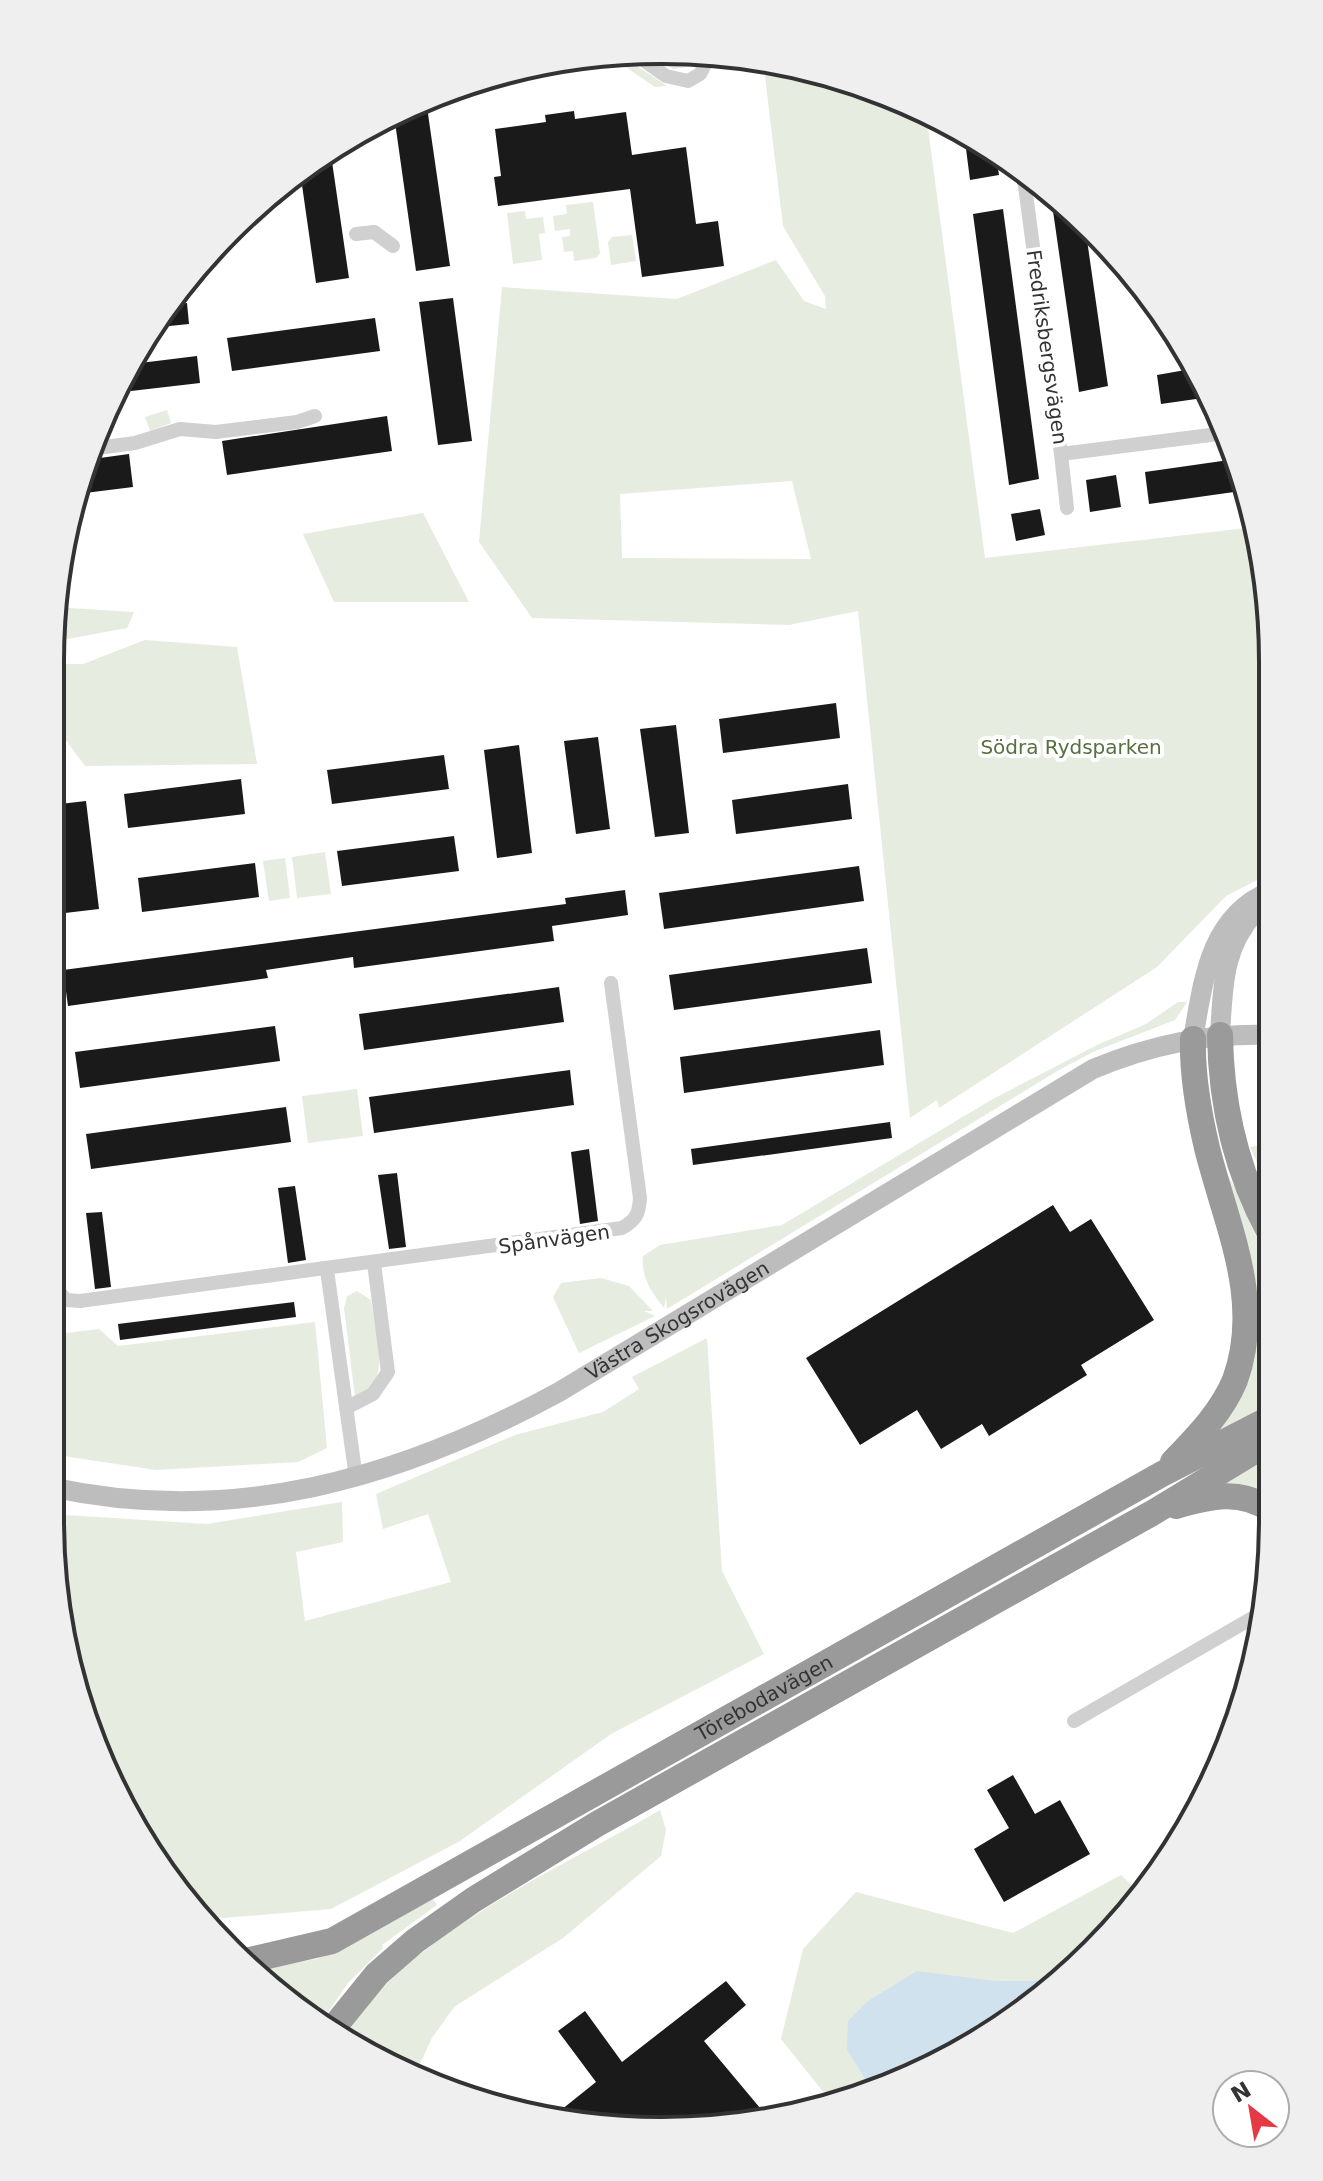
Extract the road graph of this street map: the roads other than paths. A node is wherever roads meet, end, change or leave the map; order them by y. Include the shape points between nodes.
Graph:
1 (649, 64) edge
2 (705, 65) edge
3 (1025, 187) edge
4 (356, 234) dead end
5 (393, 246) dead end
6 (315, 416) dead end
7 (1215, 434) edge
8 (104, 447) edge
9 (1061, 454) junction
10 (1067, 508) dead end
11 (1259, 898) edge
12 (1259, 911) edge
13 (611, 983) dead end
14 (1220, 1035) junction
15 (1259, 1035) edge
16 (1193, 1039) junction
17 (1259, 1210) edge
18 (374, 1263) junction
19 (327, 1270) junction
20 (64, 1298) edge
21 (346, 1408) junction
22 (1259, 1424) edge
23 (1259, 1448) edge
24 (1162, 1474) junction
25 (356, 1478) junction
26 (64, 1489) edge
27 (1259, 1504) edge
28 (1154, 1512) junction
29 (1251, 1619) edge
30 (1074, 1721) dead end
31 (257, 1958) edge
32 (339, 2021) edge

1 - 2 street via 666,76 688,81
3 - 9 street, Fredriksbergsvägen
4 - 5 street via 374,232
6 - 8 street via 216,432 180,429
7 - 9 street, Fredriksbergsvägen
9 - 10 street
11 - 16 street via 1240,910 1217,939
12 - 14 street via 1234,940 1226,961
13 - 18 street, Spånvägen via 640,1198 634,1221 605,1232
14 - 15 street, Västra Skogsrovägen
14 - 16 street, Västra Skogsrovägen
14 - 17 highway via 1230,1134
16 - 24 highway via 1206,1145 1248,1310 1234,1380 1195,1440
16 - 25 street, Västra Skogsrovägen via 1093,1069 559,1392 451,1446
18 - 19 street, Spånvägen
18 - 21 street via 388,1372 373,1394
19 - 20 street, Spånvägen via 80,1301
19 - 21 street
21 - 25 street
22 - 24 highway, Törebodavägen
23 - 28 highway, Törebodavägen
24 - 31 highway, Törebodavägen via 332,1941
25 - 26 street, Västra Skogsrovägen via 217,1502
27 - 28 highway via 1215,1496
28 - 32 highway, Törebodavägen via 597,1824 473,1900 377,1974
29 - 30 street

